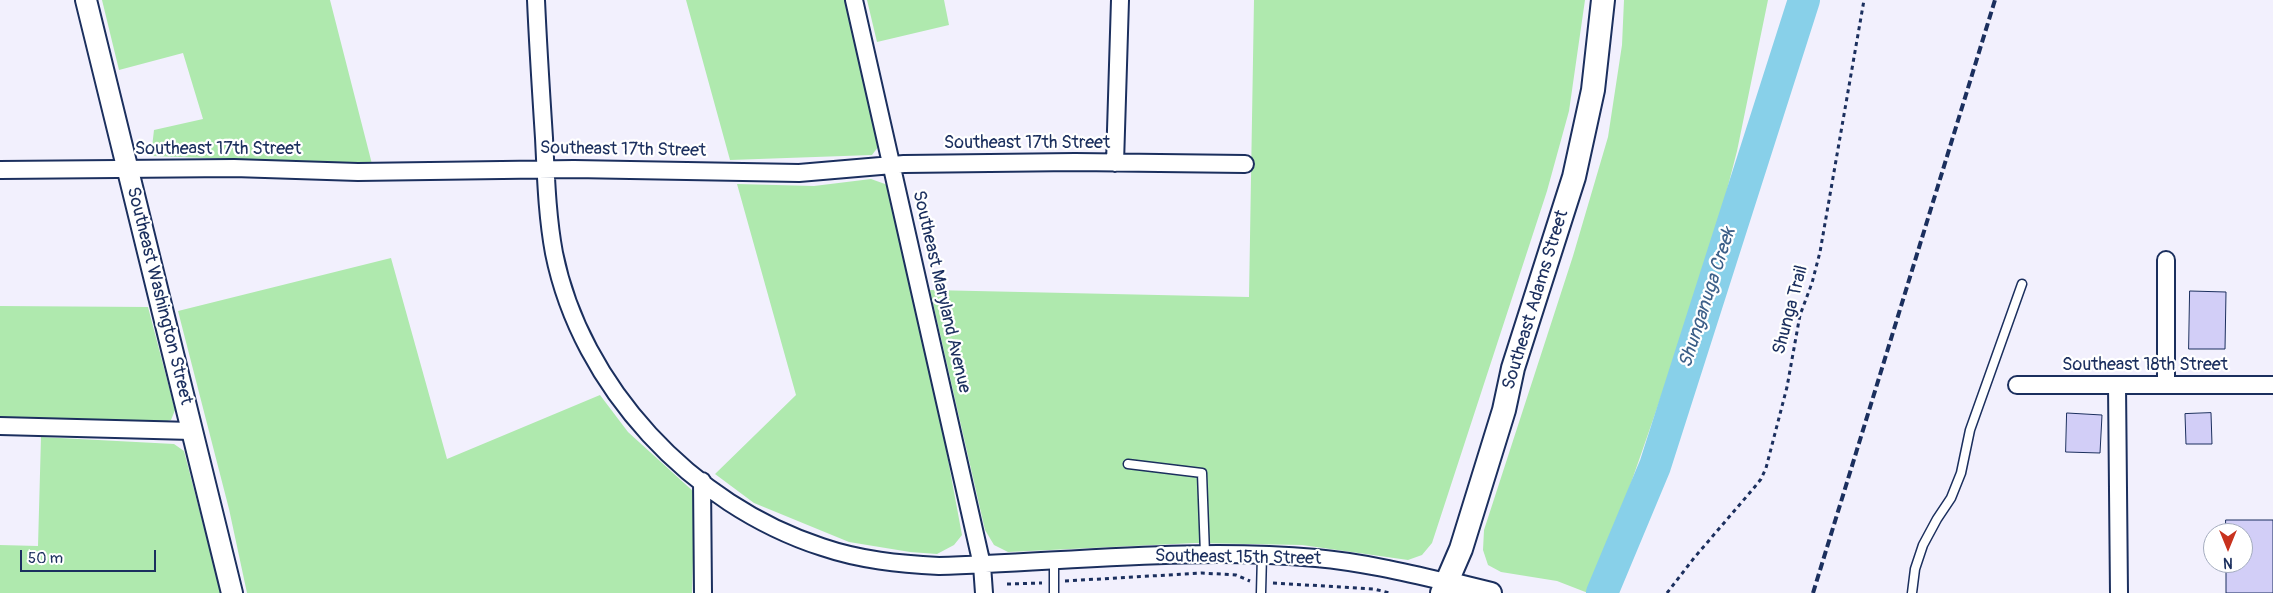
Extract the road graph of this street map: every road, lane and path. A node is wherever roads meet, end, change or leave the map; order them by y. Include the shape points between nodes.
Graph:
1 (86, 0) edge
2 (536, 0) edge
3 (854, 0) edge
4 (1120, 0) edge
5 (1603, 0) edge
6 (1864, 0) edge
7 (1115, 163) junction
8 (1245, 164) dead end
9 (892, 165) junction
10 (128, 169) junction
11 (545, 169) junction
12 (0, 170) edge
13 (2166, 260) dead end
14 (2022, 284) dead end
15 (2017, 385) dead end
16 (2117, 385) junction
17 (2166, 385) junction
18 (2273, 385) edge
19 (0, 426) edge
20 (192, 431) junction
21 (1128, 464) dead end
22 (702, 481) junction
23 (1206, 554) junction
24 (1262, 555) junction
25 (1054, 561) junction
26 (982, 565) junction
27 (1054, 582) junction
28 (1262, 582) junction
29 (1007, 584) dead end
30 (1444, 588) edge
31 (232, 593) edge
32 (703, 593) edge
33 (984, 593) edge
34 (1054, 593) edge
35 (1261, 593) edge
36 (1390, 593) edge
37 (1491, 593) edge
38 (1667, 593) edge
39 (1912, 593) edge
40 (2119, 593) edge

1 - 10 street, Southeast Washington Street
2 - 11 street, Southeast 15th Street
3 - 9 street, Southeast Maryland Avenue
4 - 7 street
5 - 30 main road, Southeast Adams Street via 1593,90 1574,177 1513,368 1504,410 1461,549
6 - 38 path, Shunga Trail via 1820,252 1800,315 1787,387 1766,468 1753,490
7 - 8 street, Southeast 17th Street
7 - 9 street, Southeast 17th Street
9 - 11 street, Southeast 17th Street via 799,173
9 - 26 street, Southeast Maryland Avenue
10 - 11 street, Southeast 17th Street via 358,172
10 - 12 street, Southeast 17th Street
10 - 20 street, Southeast Washington Street
11 - 22 street, Southeast 15th Street via 555,254 572,311 597,364 643,430
13 - 17 street
14 - 39 lane via 1970,430 1961,473 1951,498 1923,545
15 - 16 street, Southeast 18th Street
16 - 17 street, Southeast 18th Street
16 - 40 street
17 - 18 street, Southeast 18th Street
19 - 20 street
20 - 31 street, Southeast Washington Street
21 - 23 lane via 1202,473
22 - 26 street, Southeast 15th Street via 750,516 822,548 900,564
22 - 32 street
23 - 24 street, Southeast 15th Street
23 - 25 street, Southeast 15th Street
24 - 28 lane
24 - 30 street, Southeast 15th Street via 1346,562 1405,572
25 - 26 street, Southeast 15th Street
25 - 27 lane
26 - 33 street, Southeast Maryland Avenue
27 - 28 path via 1202,573 1236,575 1246,581
27 - 29 path
27 - 34 lane
28 - 35 lane
28 - 36 path via 1374,588
30 - 37 street, Southeast 15th Street

